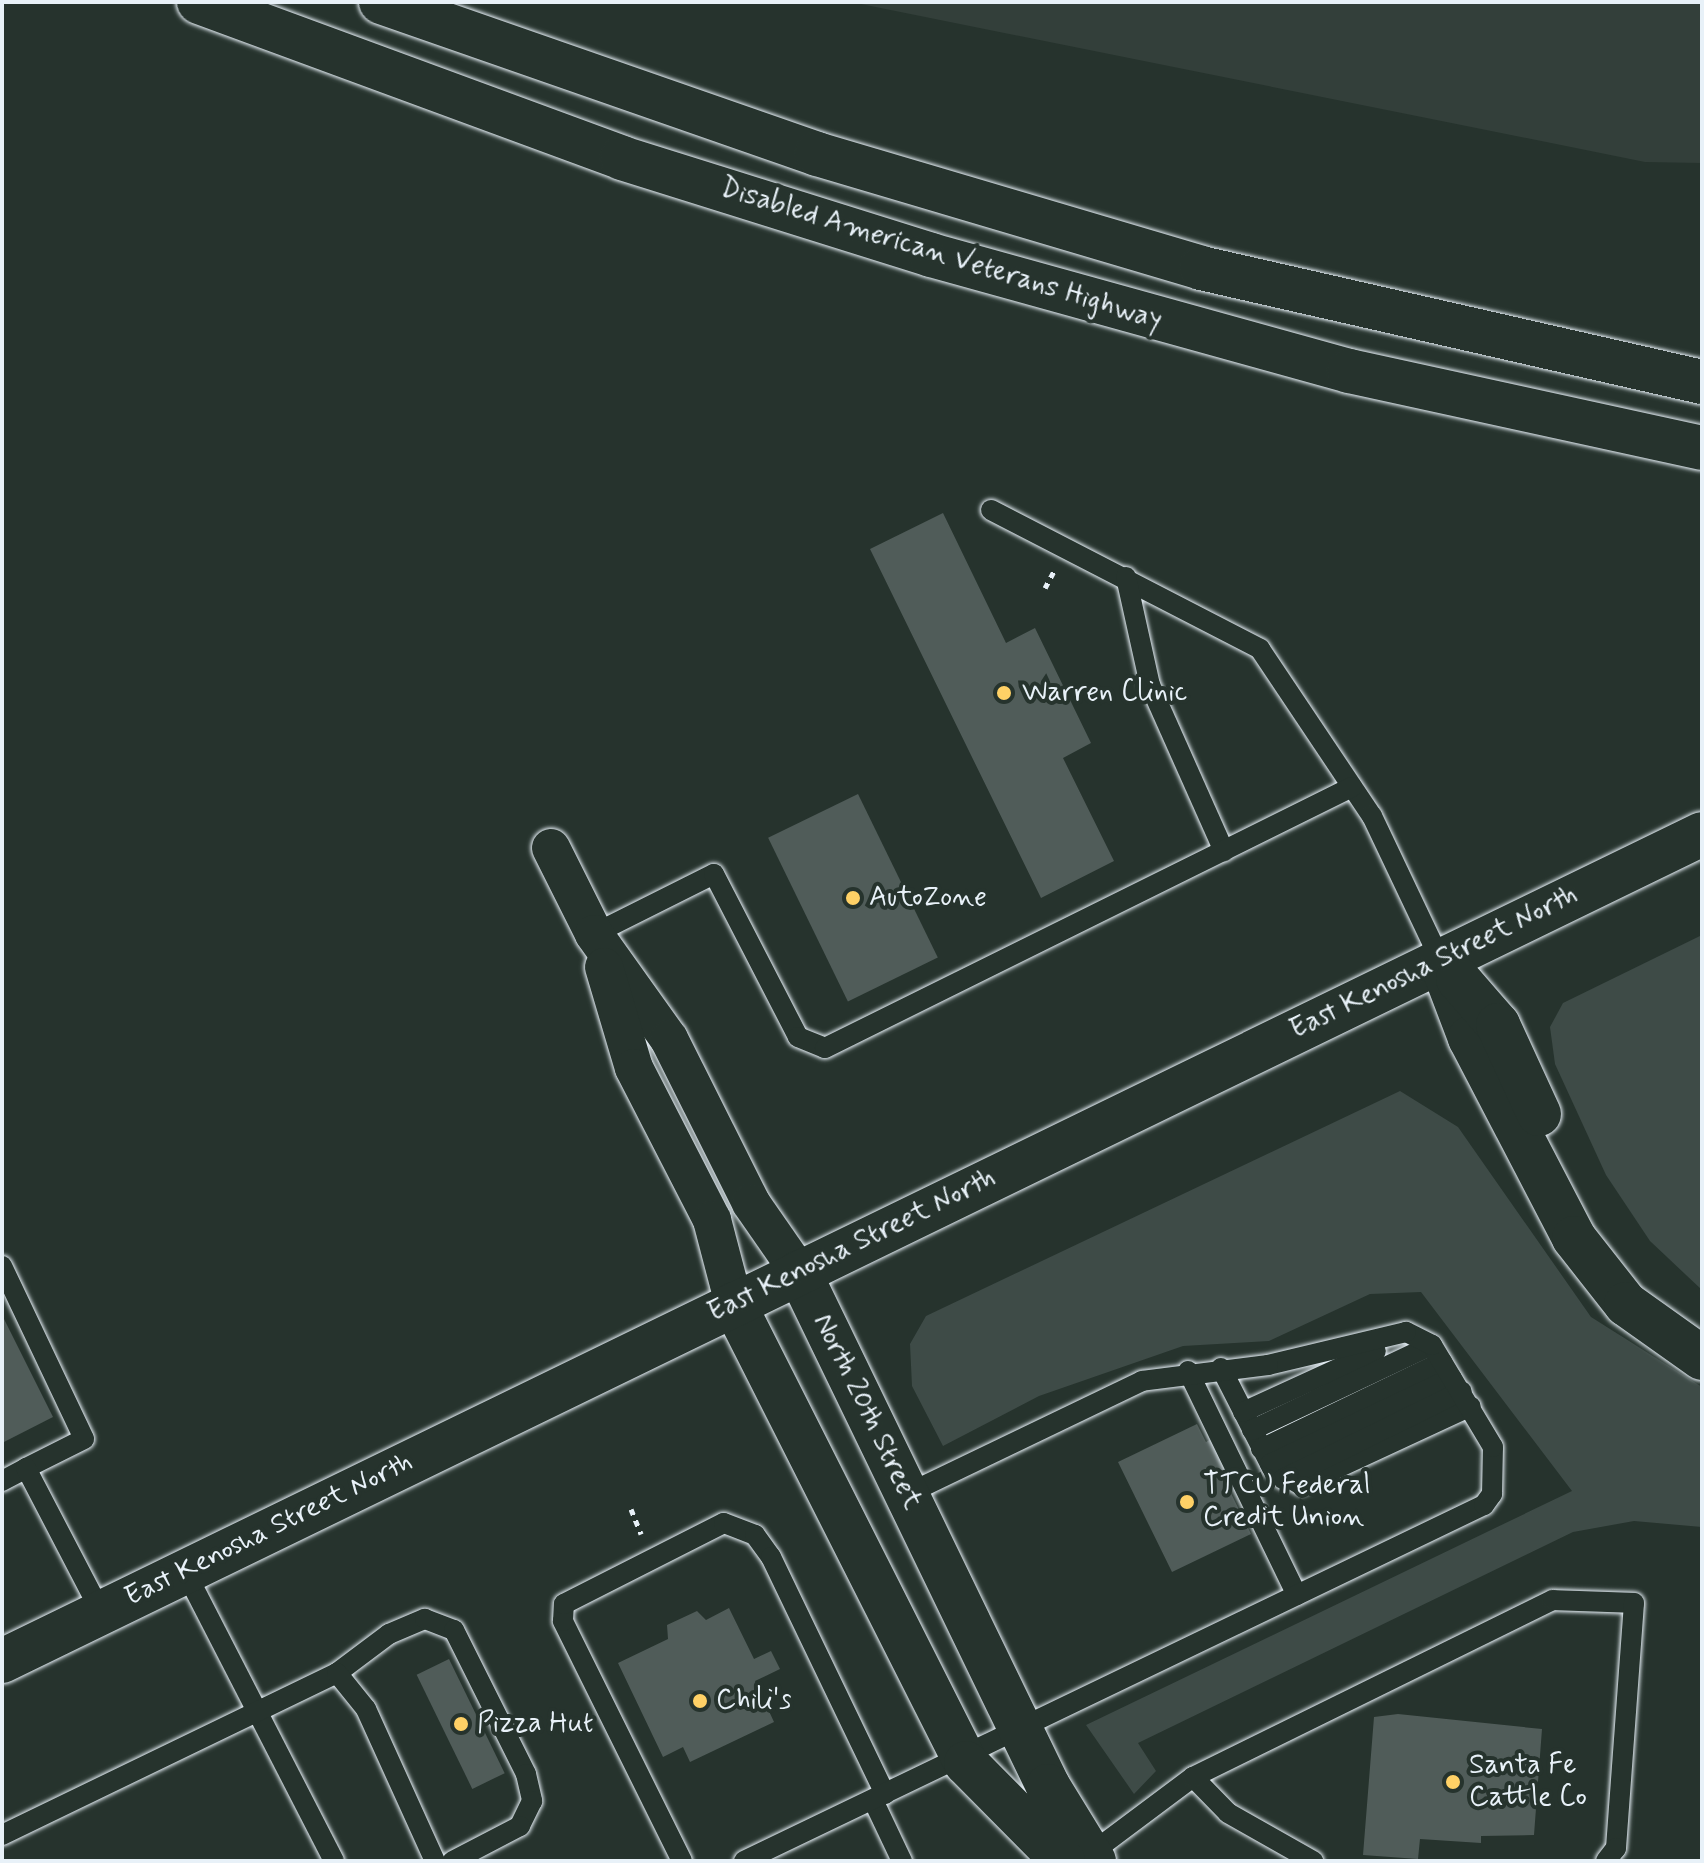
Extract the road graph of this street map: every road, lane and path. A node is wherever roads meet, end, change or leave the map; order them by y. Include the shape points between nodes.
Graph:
1 (199, 2) edge
2 (381, 2) edge
3 (1702, 382) edge
4 (1702, 448) edge
5 (991, 510) dead end
6 (1126, 577) junction
7 (1352, 787) junction
8 (1702, 834) edge
9 (551, 848) dead end
10 (1224, 851) junction
11 (594, 934) junction
12 (1440, 959) junction
13 (2, 1266) edge
14 (799, 1272) junction
15 (734, 1304) junction
16 (1702, 1324) edge
17 (1702, 1358) edge
18 (1221, 1368) junction
19 (1446, 1369) junction
20 (1188, 1371) junction
21 (1262, 1447) junction
22 (26, 1468) junction
23 (2, 1481) edge
24 (907, 1494) junction
25 (185, 1571) junction
26 (1297, 1595) junction
27 (101, 1612) junction
28 (2, 1661) edge
29 (337, 1673) junction
30 (261, 1712) junction
31 (1020, 1728) junction
32 (962, 1757) junction
33 (1193, 1777) junction
34 (879, 1797) junction
35 (2, 1835) edge
36 (1082, 1859) edge
37 (334, 1861) edge
38 (435, 1861) edge
39 (453, 1861) edge
40 (682, 1861) edge
41 (744, 1861) edge
42 (902, 1861) edge
43 (1313, 1861) edge
44 (1606, 1861) edge

1 - 4 main road, Disabled American Veterans Highway via 622,158 931,255 1349,371
2 - 3 main road via 817,154 1201,268
5 - 6 lane
6 - 7 lane via 1260,649
6 - 10 lane via 1150,685
7 - 10 lane
7 - 12 lane
8 - 12 main road, East Kenosha Street North
9 - 11 street, North 20th Street
10 - 11 lane via 825,1048 798,1037 714,874
11 - 14 street, North 20th Street via 669,1039 751,1203
11 - 15 street, North 20th Street via 634,1068 712,1220
12 - 14 main road, East Kenosha Street North
12 - 16 main road via 1498,1025 1569,1181 1613,1248 1655,1291
12 - 17 main road via 1470,1038 1574,1238 1626,1304
13 - 22 lane via 84,1439
14 - 15 main road, East Kenosha Street North
14 - 24 main road, North 20th Street
15 - 25 main road, East Kenosha Street North
15 - 32 main road, North 20th Street
18 - 19 lane
18 - 20 lane
18 - 21 lane
19 - 21 lane
19 - 21 lane
19 - 21 lane via 1309,1483
19 - 26 lane via 1493,1447 1489,1500
20 - 24 lane via 1142,1381
20 - 26 lane
22 - 23 lane
22 - 27 lane
24 - 31 main road, North 20th Street
25 - 27 main road, East Kenosha Street North
25 - 30 lane
26 - 31 lane
27 - 28 main road, East Kenosha Street North
29 - 30 lane
29 - 38 lane via 366,1709
29 - 39 lane via 389,1634 425,1619 454,1630 526,1774 532,1801 520,1826
30 - 35 lane
30 - 37 lane
31 - 32 lane
31 - 36 main road, North 20th Street
32 - 34 lane
32 - 36 main road, North 20th Street via 995,1800
33 - 36 lane
33 - 43 lane via 1228,1813
33 - 44 lane via 1553,1600 1634,1603 1616,1848
34 - 40 lane via 771,1557 755,1535 724,1523 564,1604 563,1621
34 - 41 lane
34 - 42 lane

